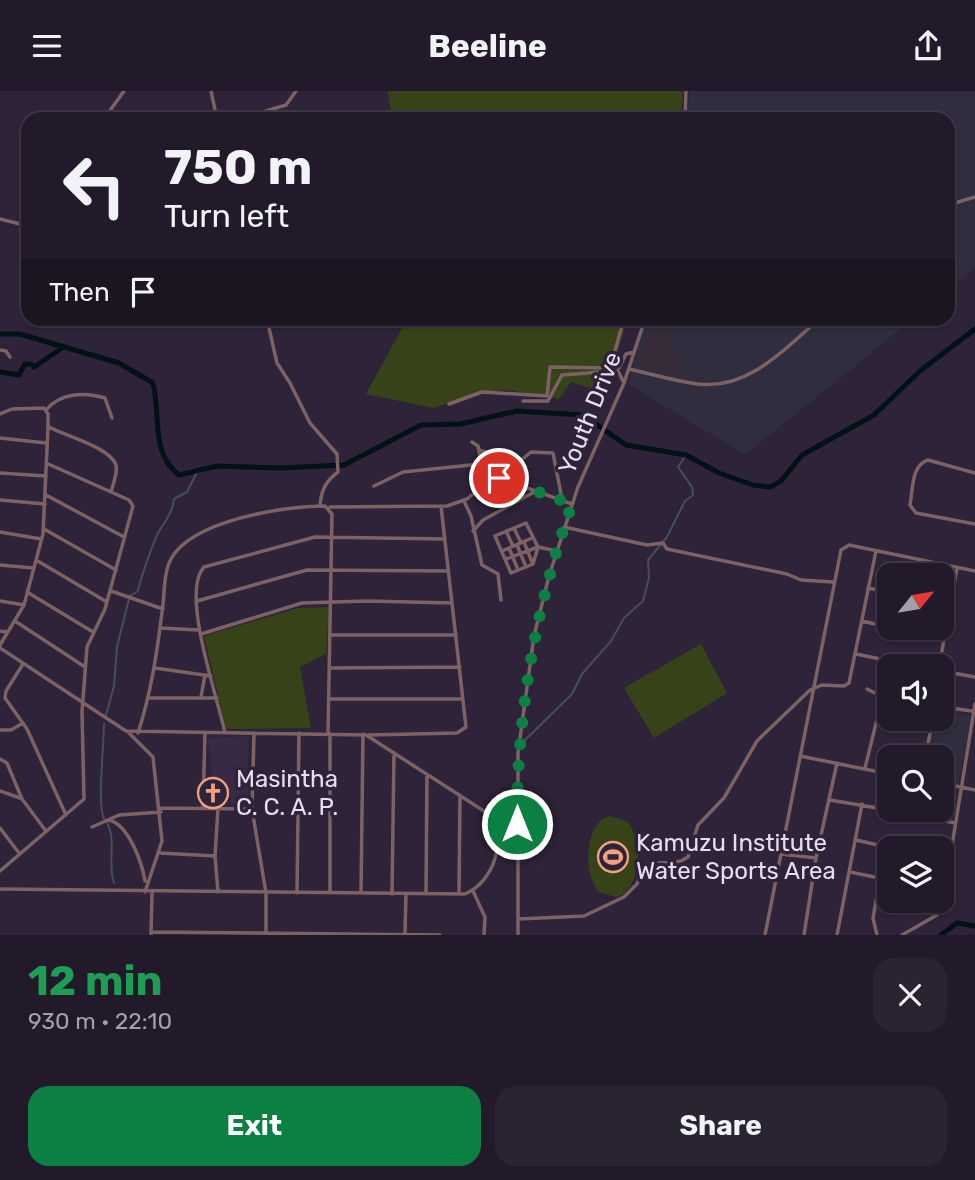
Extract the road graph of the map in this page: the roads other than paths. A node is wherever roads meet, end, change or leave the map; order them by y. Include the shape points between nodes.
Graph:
1 (124, 91) edge
2 (211, 91) edge
3 (290, 91) edge
4 (296, 91) edge
5 (686, 91) edge
6 (291, 100) junction
7 (109, 112) edge
8 (216, 112) edge
9 (264, 112) edge
10 (685, 112) edge
11 (975, 197) edge
12 (955, 203) edge
13 (0, 219) edge
14 (21, 224) edge
15 (269, 326) edge
16 (622, 326) edge
17 (643, 326) edge
18 (807, 326) edge
19 (0, 350) edge
20 (634, 352) junction
21 (9, 357) dead end
22 (617, 369) junction
23 (629, 369) junction
24 (624, 383) junction
25 (523, 401) dead end
26 (449, 404) dead end
27 (46, 410) junction
28 (0, 414) edge
29 (112, 418) dead end
30 (48, 427) junction
31 (0, 438) edge
32 (472, 442) dead end
33 (46, 443) junction
34 (479, 450) junction
35 (46, 463) junction
36 (481, 464) junction
37 (506, 472) junction
38 (0, 473) edge
39 (975, 473) edge
40 (46, 477) junction
41 (499, 478) junction
42 (489, 481) junction
43 (374, 486) dead end
44 (538, 490) junction
45 (111, 492) junction
46 (46, 495) junction
47 (0, 500) edge
48 (464, 501) junction
49 (564, 501) junction
50 (45, 504) junction
51 (572, 504) junction
52 (507, 505) junction
53 (320, 506) junction
54 (442, 506) junction
55 (328, 507) junction
56 (975, 524) edge
57 (564, 527) junction
58 (514, 528) junction
59 (44, 529) junction
60 (473, 531) junction
61 (506, 531) junction
62 (0, 532) edge
63 (125, 537) junction
64 (332, 538) junction
65 (532, 538) junction
66 (41, 539) junction
67 (445, 539) junction
68 (517, 545) junction
69 (538, 547) junction
70 (502, 551) junction
71 (527, 551) junction
72 (557, 551) junction
73 (876, 551) junction
74 (520, 553) junction
75 (513, 557) junction
76 (505, 559) junction
77 (36, 560) junction
78 (533, 564) junction
79 (0, 565) edge
80 (526, 567) junction
81 (957, 568) junction
82 (34, 569) junction
83 (116, 570) junction
84 (518, 570) junction
85 (331, 571) junction
86 (448, 571) junction
87 (975, 571) edge
88 (833, 582) junction
89 (954, 583) edge
90 (868, 588) junction
91 (877, 590) edge
92 (111, 591) junction
93 (27, 592) junction
94 (501, 600) dead end
95 (0, 601) edge
96 (197, 601) junction
97 (107, 603) junction
98 (332, 603) junction
99 (452, 603) junction
100 (24, 605) junction
101 (163, 609) junction
102 (15, 621) junction
103 (862, 621) junction
104 (877, 624) edge
105 (160, 628) junction
106 (0, 631) edge
107 (8, 632) junction
108 (93, 632) junction
109 (200, 632) junction
110 (331, 635) junction
111 (456, 635) junction
112 (0, 647) edge
113 (856, 654) junction
114 (877, 658) edge
115 (23, 664) junction
116 (85, 667) junction
117 (460, 667) junction
118 (331, 668) junction
119 (155, 669) junction
120 (954, 672) edge
121 (205, 675) junction
122 (211, 676) junction
123 (975, 677) edge
124 (814, 688) junction
125 (867, 689) dead end
126 (877, 693) edge
127 (150, 698) junction
128 (201, 698) junction
129 (218, 698) junction
130 (331, 699) junction
131 (463, 699) junction
132 (975, 704) edge
133 (83, 705) junction
134 (954, 710) edge
135 (974, 712) edge
136 (23, 723) junction
137 (877, 727) edge
138 (0, 730) edge
139 (127, 731) junction
140 (138, 733) junction
141 (205, 733) junction
142 (225, 733) junction
143 (254, 733) junction
144 (299, 733) junction
145 (329, 734) junction
146 (365, 734) junction
147 (394, 752) junction
148 (800, 756) junction
149 (0, 759) edge
150 (837, 763) junction
151 (865, 768) junction
152 (877, 771) edge
153 (427, 774) junction
154 (954, 786) edge
155 (960, 787) junction
156 (975, 790) edge
157 (0, 791) edge
158 (460, 795) junction
159 (22, 799) junction
160 (830, 800) junction
161 (862, 804) junction
162 (203, 807) junction
163 (877, 807) edge
164 (218, 808) junction
165 (252, 809) junction
166 (160, 810) junction
167 (66, 815) junction
168 (109, 820) junction
169 (950, 822) edge
170 (955, 823) junction
171 (92, 827) dead end
172 (0, 828) edge
173 (46, 831) junction
174 (953, 836) edge
175 (856, 840) junction
176 (877, 845) edge
177 (516, 850) junction
178 (497, 852) junction
179 (19, 853) junction
180 (160, 853) junction
181 (781, 853) junction
182 (215, 856) junction
183 (816, 858) junction
184 (0, 871) edge
185 (849, 872) junction
186 (877, 877) edge
187 (145, 889) junction
188 (0, 890) edge
189 (472, 890) junction
190 (152, 892) junction
191 (218, 892) junction
192 (266, 893) junction
193 (297, 893) junction
194 (330, 893) junction
195 (361, 894) junction
196 (391, 894) junction
197 (406, 894) junction
198 (426, 894) junction
199 (459, 894) junction
200 (877, 895) edge
201 (937, 913) edge
202 (518, 919) junction
203 (266, 933) junction
204 (405, 933) junction
205 (151, 934) edge
206 (191, 934) edge
207 (230, 934) edge
208 (349, 935) edge
209 (357, 935) edge
210 (440, 935) edge
211 (484, 935) edge
212 (518, 935) edge
213 (765, 935) edge
214 (804, 935) edge
215 (837, 935) edge
216 (877, 935) edge
217 (902, 935) edge

1 - 7 street
2 - 8 street
3 - 6 street
4 - 6 street
5 - 10 street
6 - 9 street
11 - 12 street
13 - 14 street
15 - 53 street via 277,363 310,423 337,454 338,472 322,491
16 - 26 street via 610,368 550,367 547,396 482,392
17 - 20 street, Youth Drive
18 - 23 street via 761,368 738,379 698,384
19 - 21 street
20 - 22 street via 626,354
20 - 23 street, Youth Drive
22 - 24 street
22 - 25 street via 564,375 557,380 552,399
23 - 24 street, Youth Drive
24 - 51 street, Youth Drive
27 - 28 street via 10,409
27 - 29 street via 69,395 89,393 105,398
27 - 30 street
30 - 33 street
30 - 45 street via 112,458 117,471
31 - 33 street
32 - 34 street
33 - 35 street
34 - 36 street
34 - 37 street via 504,458
35 - 40 street
35 - 45 street
36 - 42 street
36 - 43 street via 404,472
37 - 41 street
37 - 49 street via 531,452 554,453
38 - 40 street
39 - 56 street via 922,461 916,469 910,508
40 - 46 street
41 - 42 street
41 - 44 street
42 - 48 street
42 - 52 street
44 - 49 street
44 - 52 street
45 - 63 street via 133,504
46 - 50 street
46 - 63 street
47 - 50 street
48 - 54 street
48 - 60 street
49 - 51 street
50 - 59 street
51 - 57 street, Youth Drive
52 - 60 street
53 - 55 street
53 - 101 street via 272,511 195,535 171,559
54 - 55 street
54 - 67 street
55 - 64 street
57 - 72 street, Youth Drive
57 - 88 street via 647,545 663,544 667,549 802,580
58 - 61 street
58 - 65 street via 526,523
58 - 68 street
59 - 66 street
59 - 83 street
60 - 94 street via 485,569 498,574
61 - 68 street
61 - 70 street via 495,536
62 - 66 street
63 - 83 street
64 - 67 street
64 - 85 street
64 - 96 street via 296,541 207,565 199,574
65 - 68 street
65 - 69 street
66 - 77 street
67 - 86 street
68 - 70 street
68 - 71 street
68 - 74 street
68 - 75 street
69 - 71 street
69 - 72 street
69 - 78 street
70 - 76 street
71 - 74 street
71 - 78 street
72 - 177 street, Youth Drive via 523,698
73 - 81 street
73 - 88 street via 849,545 842,548
73 - 90 street
74 - 75 street
74 - 80 street
75 - 76 street
75 - 84 street
76 - 84 street via 511,573
77 - 82 street
77 - 97 street
78 - 80 street
79 - 82 street
80 - 84 street
81 - 87 street
81 - 89 street
82 - 93 street
83 - 92 street
85 - 86 street
85 - 96 street via 302,571
85 - 98 street
86 - 99 street
88 - 124 street
90 - 91 street
90 - 103 street
92 - 97 street
92 - 101 street
93 - 100 street
93 - 108 street
95 - 100 street
96 - 109 street
97 - 108 street
98 - 99 street
98 - 109 street via 295,605
98 - 110 street
99 - 111 street
100 - 102 street
101 - 105 street
102 - 107 street
102 - 116 street
103 - 104 street
103 - 113 street
105 - 109 street
105 - 119 street
106 - 107 street
107 - 112 street
108 - 116 street
109 - 122 street
110 - 111 street
110 - 118 street
111 - 117 street
112 - 115 street
113 - 114 street
113 - 124 street via 848,685
115 - 133 street
115 - 136 street via 5,694
116 - 133 street
117 - 118 street
117 - 131 street
118 - 130 street
119 - 121 street
119 - 127 street
120 - 123 street
121 - 122 street
121 - 128 street
122 - 129 street
124 - 148 street
124 - 202 street via 757,741 724,798 698,824 686,859 675,865 645,865 626,896 584,916
125 - 126 street
127 - 128 street
127 - 140 street
128 - 129 street
129 - 142 street
130 - 131 street
130 - 145 street
131 - 146 street via 466,724 462,732
132 - 135 street
133 - 139 street
133 - 167 street via 84,799
134 - 135 street
135 - 155 street
136 - 138 street
136 - 167 street
137 - 151 street
139 - 140 street
139 - 166 street via 151,754
140 - 141 street
141 - 142 street
141 - 162 street
142 - 143 street
143 - 144 street
143 - 165 street
144 - 145 street
144 - 193 street
145 - 146 street
145 - 194 street
146 - 147 street
146 - 195 street
147 - 153 street
147 - 196 street
148 - 150 street
148 - 181 street
149 - 159 street via 7,763
150 - 151 street
150 - 160 street
151 - 152 street
153 - 158 street
153 - 198 street
154 - 155 street
155 - 156 street
155 - 170 street
157 - 159 street
158 - 178 street via 492,819
158 - 199 street
159 - 173 street
160 - 161 street
160 - 183 street
161 - 163 street
161 - 175 street
162 - 164 street
162 - 166 street
164 - 165 street
164 - 182 street
165 - 192 street
166 - 168 street
166 - 180 street
167 - 173 street
168 - 171 street
168 - 187 street via 119,825 128,839 142,866
169 - 170 street
170 - 174 street
172 - 179 street
173 - 179 street
175 - 176 street
175 - 185 street
177 - 178 street
177 - 202 street, Youth Drive
178 - 189 street via 492,868
179 - 184 street
180 - 182 street
180 - 187 street
181 - 183 street
181 - 213 street
182 - 191 street
183 - 214 street
185 - 186 street
185 - 215 street
187 - 188 street
187 - 190 street
189 - 199 street
189 - 211 street via 485,917
190 - 191 street
190 - 205 street
191 - 192 street
192 - 193 street
192 - 203 street
193 - 194 street
194 - 195 street
195 - 196 street
196 - 197 street
197 - 198 street
197 - 204 street
198 - 199 street
200 - 216 street via 873,918
201 - 217 street
202 - 212 street, Youth Drive
203 - 207 street
203 - 208 street
204 - 209 street
204 - 210 street
205 - 206 street
206 - 207 street
208 - 209 street

